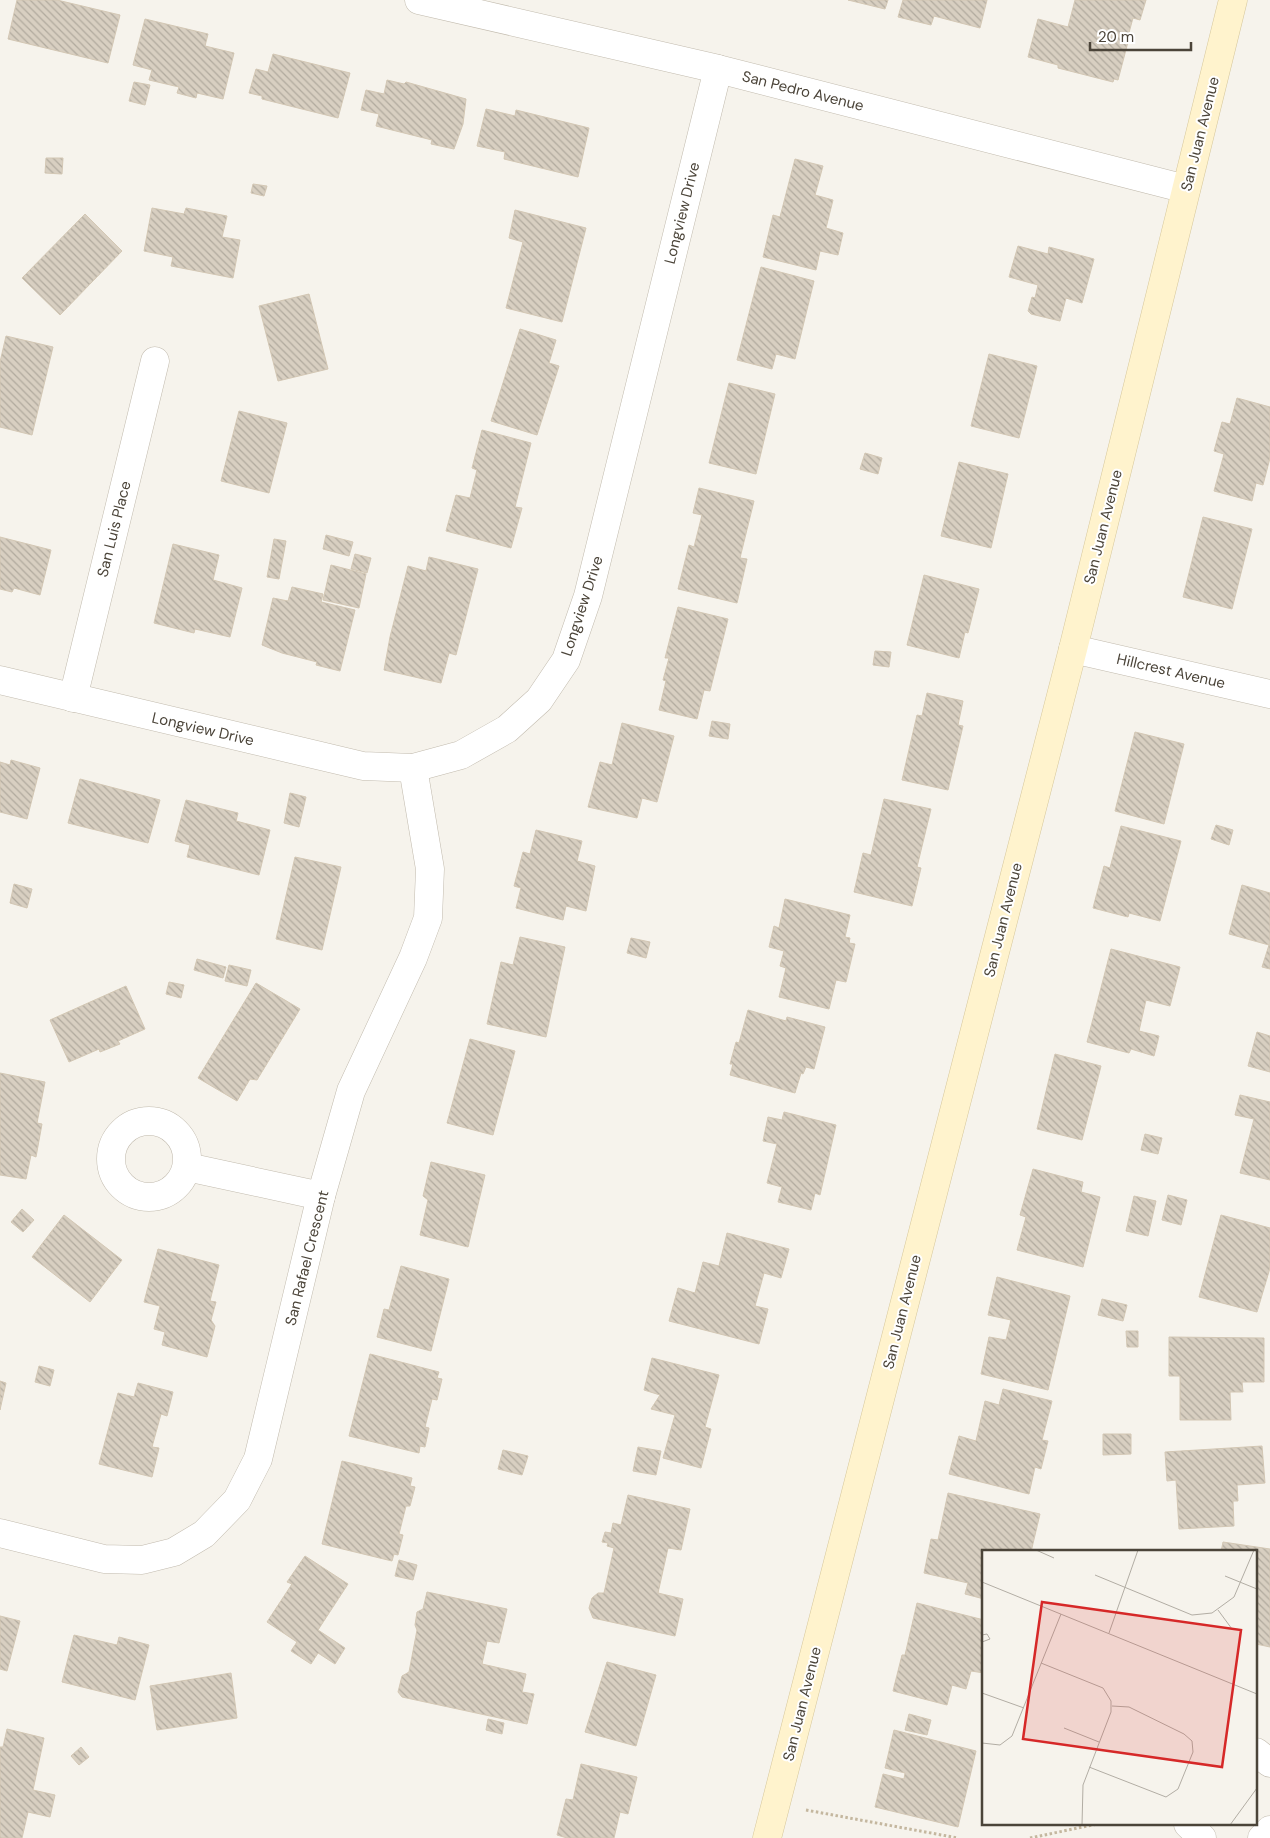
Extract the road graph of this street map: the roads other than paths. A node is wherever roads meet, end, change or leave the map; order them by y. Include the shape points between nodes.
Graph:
1 (419, 0) edge
2 (1234, 0) edge
3 (718, 69) junction
4 (1186, 189) junction
5 (155, 361) dead end
6 (1073, 649) junction
7 (0, 680) edge
8 (1270, 694) edge
9 (73, 698) junction
10 (413, 768) junction
11 (187, 1167) dead end
12 (321, 1196) junction
13 (0, 1533) edge
14 (1190, 1826) edge
15 (1270, 1830) edge
16 (767, 1838) edge
17 (1202, 1838) edge
18 (1262, 1838) edge

1 - 3 street, San Pedro Avenue
2 - 4 street, San Juan Avenue
3 - 4 street, San Pedro Avenue
3 - 10 street, Longview Drive via 588,596 566,660 539,700 508,729 461,755
4 - 6 street, San Juan Avenue
5 - 9 street, San Luis Place
6 - 8 street, Hillcrest Avenue
6 - 16 street, San Juan Avenue
7 - 9 street, Longview Drive
9 - 10 street, Longview Drive via 363,766
10 - 12 street, San Rafael Crescent via 430,870 428,918 413,958 351,1091
11 - 12 street
12 - 13 street, San Rafael Crescent via 258,1459 237,1500 204,1534 174,1552 142,1560 104,1559
14 - 17 street
15 - 18 street

